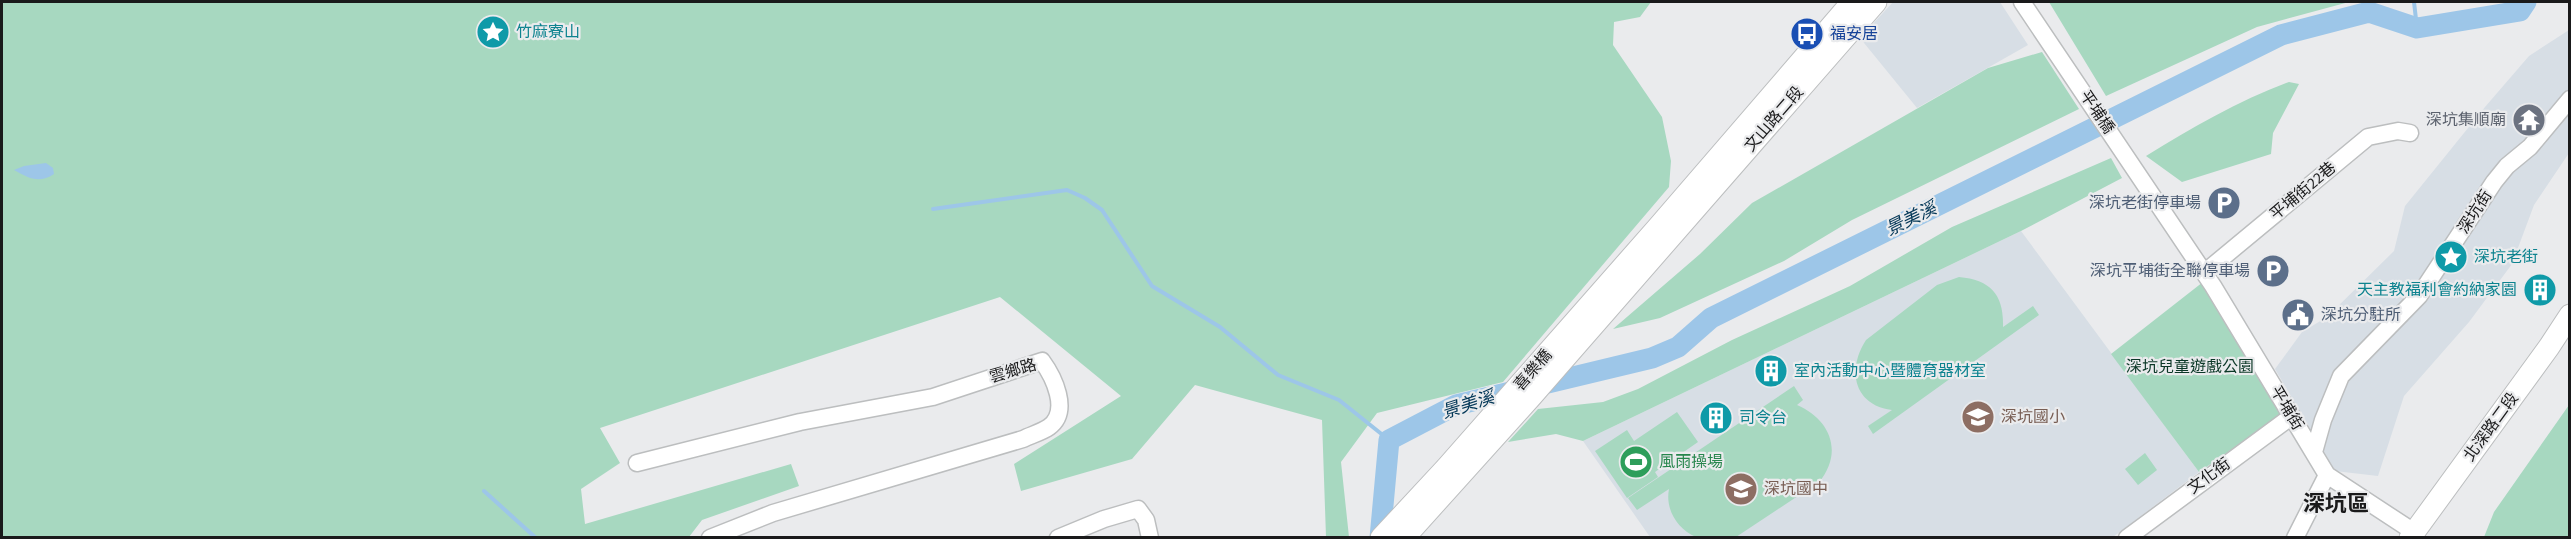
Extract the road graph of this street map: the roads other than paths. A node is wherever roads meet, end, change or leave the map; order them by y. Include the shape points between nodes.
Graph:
1 (1852, 2) edge
2 (1876, 2) edge
3 (2022, 2) edge
4 (2570, 99) edge
5 (2410, 133) dead end
6 (2151, 193) joint
7 (1665, 231) junction
8 (2204, 273) junction
9 (2570, 315) edge
10 (2292, 416) junction
11 (2314, 452) junction
12 (637, 463) dead end
13 (2327, 475) junction
14 (2412, 535) edge
15 (710, 537) edge
16 (1058, 537) edge
17 (1150, 537) edge
18 (1381, 537) edge
19 (1404, 537) edge
20 (2127, 537) edge
21 (2295, 537) edge

1 - 7 main road, 文山路二段
2 - 7 main road, 文山路二段
3 - 6 street, 平埔橋
4 - 11 street, 深坑街 via 2494,182 2420,296 2342,376
5 - 8 street, 平埔街22巷 via 2398,131 2368,137
6 - 8 street, 平埔街
7 - 18 main road, 喜樂橋
7 - 19 main road, 喜樂橋 via 1532,397
8 - 10 street, 平埔街
9 - 14 main road, 北深路二段
10 - 11 street, 平埔街
10 - 20 street, 文化街
11 - 13 street, 平埔街
12 - 15 street, 雲鄉路 via 800,422 933,397 1042,361 1053,376 1058,388 1056,418 1051,426 1023,439 773,513
13 - 14 street, 平埔街
13 - 21 street
16 - 17 street via 1137,509 1146,520

